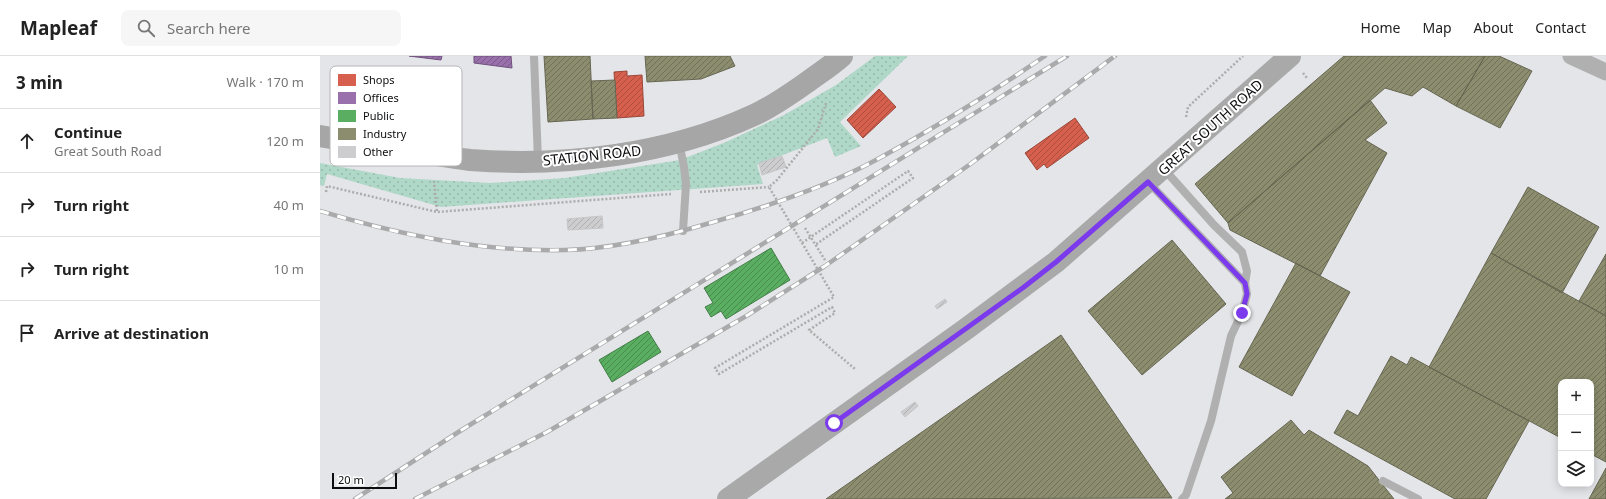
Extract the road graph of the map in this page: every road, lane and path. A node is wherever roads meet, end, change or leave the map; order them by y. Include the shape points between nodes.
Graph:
1 (534, 56) edge
2 (842, 56) edge
3 (1243, 56) edge
4 (1290, 56) edge
5 (1571, 56) edge
6 (1606, 72) edge
7 (826, 103) dead end
8 (1187, 113) dead end
9 (320, 136) edge
10 (330, 138) edge
11 (679, 142) junction
12 (462, 159) edge
13 (538, 161) junction
14 (1155, 175) junction
15 (434, 181) dead end
16 (769, 187) junction
17 (326, 192) dead end
18 (698, 192) dead end
19 (674, 194) dead end
20 (437, 212) junction
21 (805, 228) dead end
22 (683, 231) dead end
23 (802, 243) junction
24 (815, 245) junction
25 (825, 260) dead end
26 (1245, 283) junction
27 (855, 369) dead end
28 (1382, 481) dead end
29 (728, 499) edge
30 (1182, 499) edge
31 (1418, 499) edge

1 - 13 lane
2 - 11 main road, STATION ROAD via 795,90 755,114
3 - 8 path via 1188,107
4 - 14 main road, GREAT SOUTH ROAD
5 - 6 street
7 - 16 path via 818,129
9 - 10 main road, STATION ROAD
11 - 13 main road, STATION ROAD via 575,160
11 - 22 lane via 686,184
12 - 13 main road, STATION ROAD
14 - 26 lane
14 - 26 lane via 1242,252 1247,271
14 - 29 main road, GREAT SOUTH ROAD via 1024,287
15 - 20 path
16 - 18 path
16 - 23 path
17 - 20 path via 327,186
19 - 20 path
21 - 24 path
23 - 24 path via 908,171 913,178
23 - 27 path via 834,296 715,368 719,374 832,308 835,313 809,330
24 - 25 path
26 - 30 lane via 1247,294 1242,313 1231,336 1211,421 1186,495
28 - 31 lane

